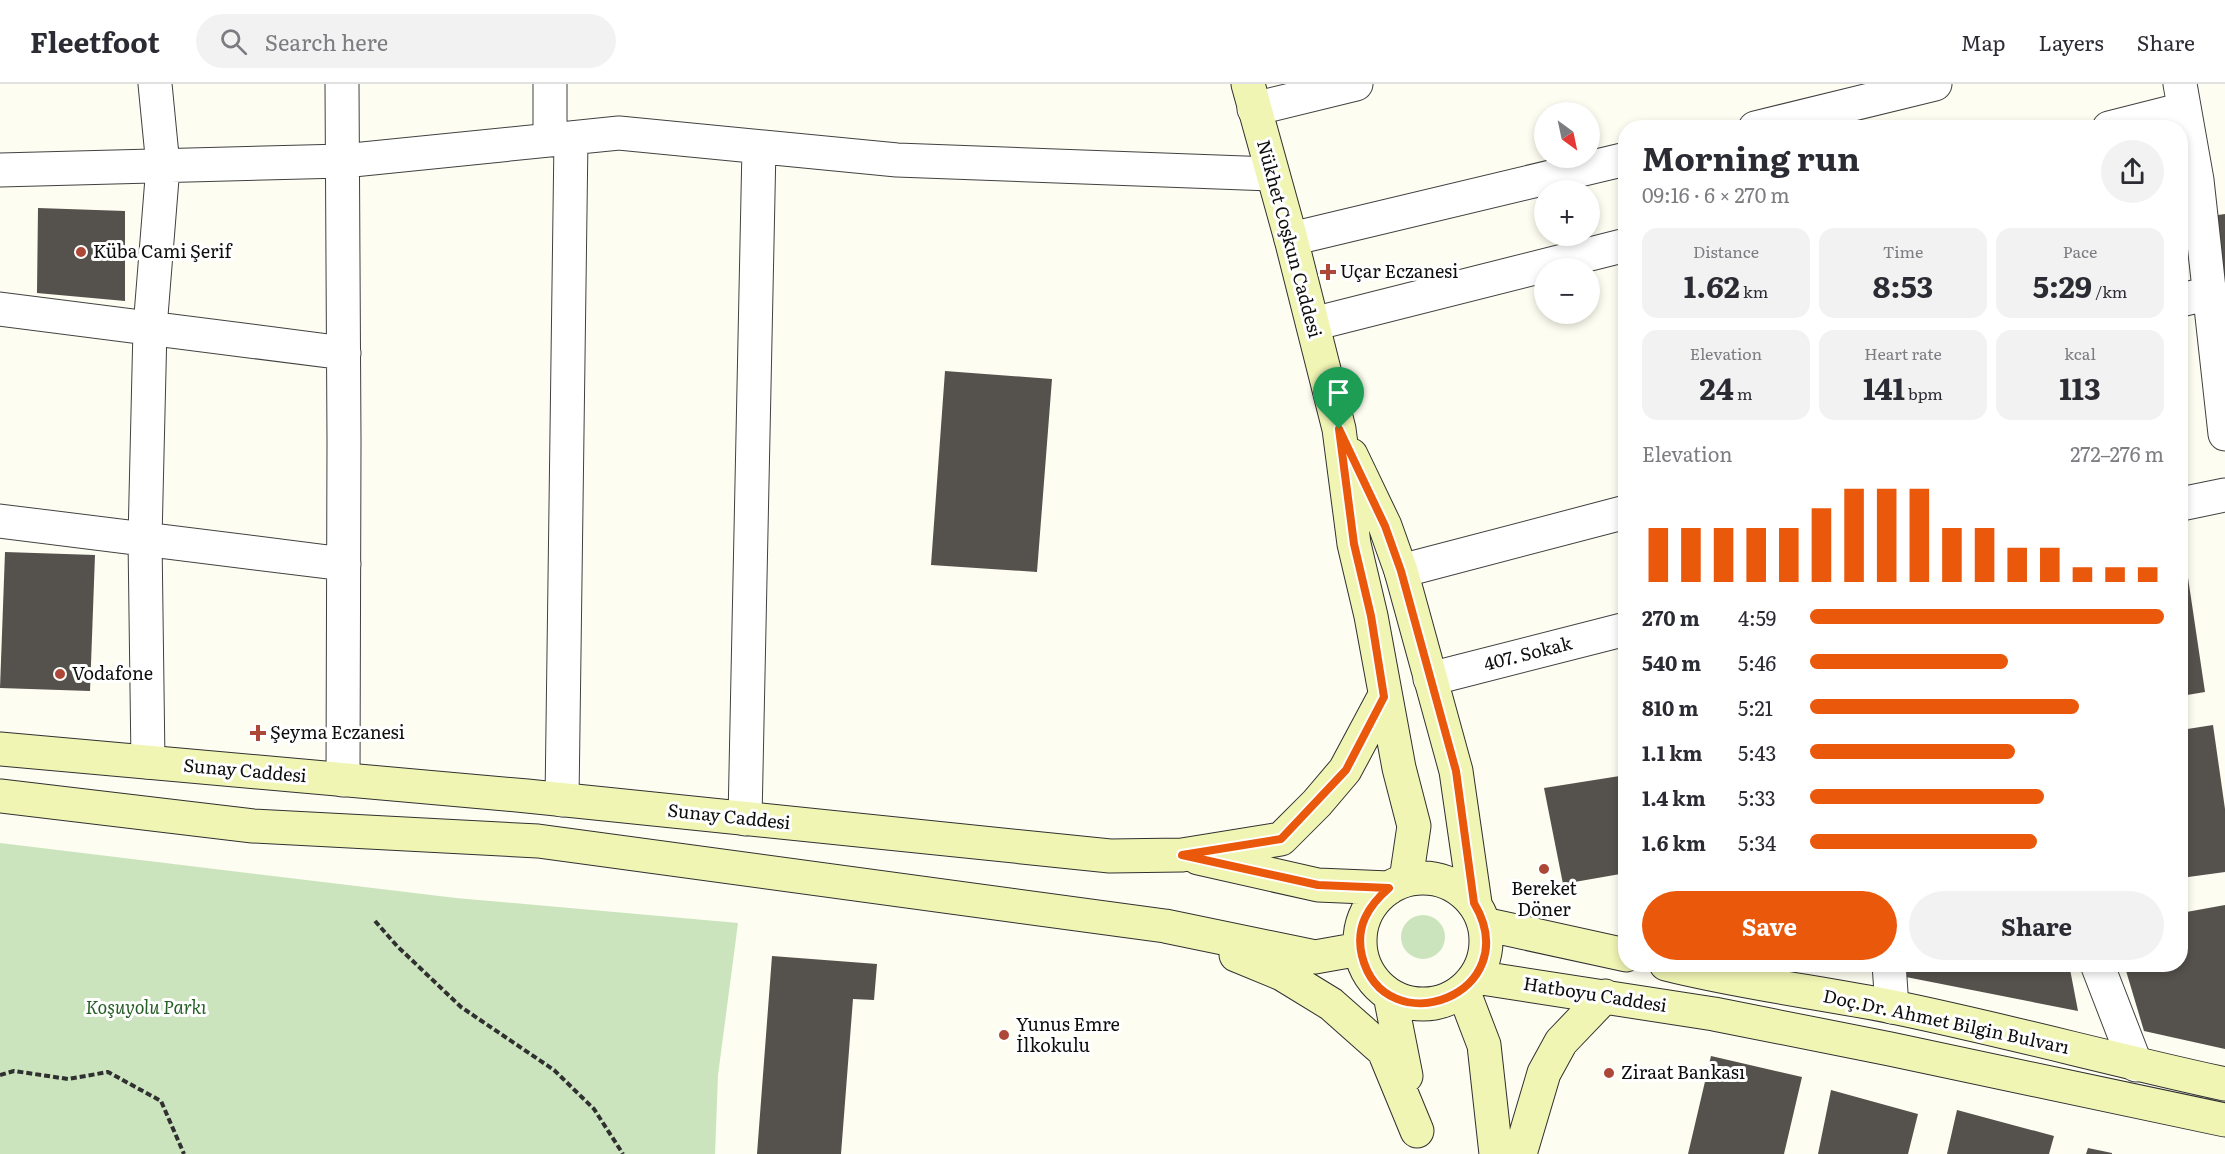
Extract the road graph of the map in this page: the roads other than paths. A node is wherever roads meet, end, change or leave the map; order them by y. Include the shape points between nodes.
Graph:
1 (155, 84) edge
2 (342, 84) edge
3 (550, 84) edge
4 (1356, 84) edge
5 (1935, 84) edge
6 (1251, 96) edge
7 (2182, 97) edge
8 (1788, 120) edge
9 (2128, 120) edge
10 (2186, 120) edge
11 (2188, 130) edge
12 (561, 139) junction
13 (759, 147) junction
14 (343, 161) junction
15 (1618, 161) edge
16 (163, 166) junction
17 (0, 171) edge
18 (1271, 174) junction
19 (1291, 239) junction
20 (1618, 247) edge
21 (2195, 296) edge
22 (0, 309) edge
23 (1313, 324) junction
24 (150, 328) junction
25 (344, 353) junction
26 (1339, 429) junction
27 (2225, 434) edge
28 (2225, 495) edge
29 (2188, 503) edge
30 (1618, 514) edge
31 (0, 520) edge
32 (145, 539) junction
33 (344, 564) junction
34 (1401, 571) junction
35 (1618, 631) edge
36 (1430, 679) junction
37 (1384, 697) junction
38 (0, 749) edge
39 (148, 762) junction
40 (343, 780) junction
41 (0, 796) edge
42 (562, 800) junction
43 (745, 819) junction
44 (1182, 855) junction
45 (1397, 884) junction
46 (1479, 913) junction
47 (1165, 926) junction
48 (1360, 948) junction
49 (1618, 953) edge
50 (1697, 972) edge
51 (1890, 972) edge
52 (2100, 972) edge
53 (1469, 984) junction
54 (1390, 995) junction
55 (1605, 996) junction
56 (1892, 1007) junction
57 (2136, 1065) junction
58 (2225, 1084) edge
59 (2225, 1120) edge
60 (1417, 1143) edge
61 (1496, 1154) edge
62 (1520, 1154) edge

1 - 16 street
2 - 14 street
3 - 12 street
4 - 6 street
5 - 8 street
6 - 18 main road, Nükhet Coşkun Caddesi
7 - 9 street
7 - 10 street
11 - 21 street via 2197,180
12 - 13 street via 620,133
12 - 14 street
12 - 42 street
13 - 18 street via 897,160
13 - 43 street
14 - 16 street
14 - 25 street
15 - 19 street
16 - 17 street
16 - 24 street
18 - 19 main road, Nükhet Coşkun Caddesi
19 - 23 main road, Nükhet Coşkun Caddesi
20 - 23 street
21 - 27 street
22 - 24 street
23 - 26 main road, Nükhet Coşkun Caddesi
24 - 25 street
24 - 32 street
25 - 33 street
26 - 34 main road via 1385,526
26 - 37 main road via 1354,544
28 - 29 street
30 - 34 street
31 - 32 street
32 - 33 street
32 - 39 street
33 - 40 street
34 - 36 main road
35 - 36 street, 407. Sokak
36 - 46 main road via 1456,771
37 - 44 main road, Sunay Caddesi via 1346,770 1281,839
37 - 45 main road via 1414,826
38 - 39 main road, Sunay Caddesi
39 - 40 main road, Sunay Caddesi
40 - 42 main road, Sunay Caddesi
41 - 47 main road via 253,826 538,841
42 - 43 main road, Sunay Caddesi
43 - 44 main road, Sunay Caddesi via 1110,856
44 - 45 main road via 1318,885
45 - 46 main road via 1426,877 1444,880 1461,890
45 - 48 main road via 1375,900 1365,914
46 - 49 main road
46 - 53 main road via 1487,934 1485,956
47 - 48 main road via 1315,957
47 - 60 main road via 1282,974 1331,1004 1384,1051
48 - 54 main road via 1375,983
50 - 56 main road, Doç.Dr. Ahmet Bilgin Bulvarı
51 - 56 street
52 - 57 street
53 - 54 main road via 1446,999 1427,1004
53 - 55 main road, Hatboyu Caddesi
53 - 61 main road via 1484,1045
54 - 60 main road
55 - 59 main road, Hatboyu Caddesi via 1890,1049
55 - 62 main road via 1561,1042 1544,1073
56 - 57 main road, Doç.Dr. Ahmet Bilgin Bulvarı
57 - 58 main road, Doç.Dr. Ahmet Bilgin Bulvarı

